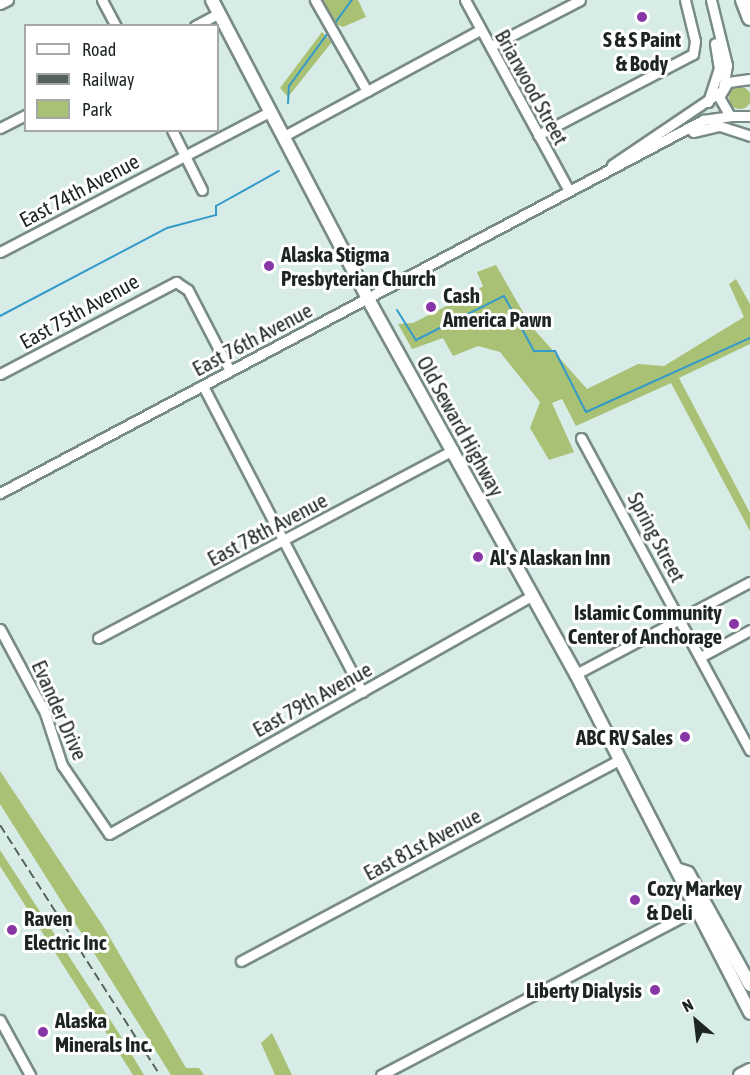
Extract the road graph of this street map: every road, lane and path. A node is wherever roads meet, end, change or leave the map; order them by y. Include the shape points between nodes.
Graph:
1 (8, 0) edge
2 (102, 0) edge
3 (212, 0) edge
4 (315, 0) edge
5 (465, 0) edge
6 (580, 0) edge
7 (684, 0) edge
8 (711, 0) edge
9 (742, 0) edge
10 (0, 4) edge
11 (219, 13) junction
12 (750, 18) edge
13 (115, 24) edge
14 (199, 24) edge
15 (715, 25) junction
16 (480, 30) junction
17 (491, 46) junction
18 (750, 79) edge
19 (721, 90) junction
20 (367, 91) junction
21 (704, 108) junction
22 (271, 111) junction
23 (24, 116) edge
24 (750, 116) edge
25 (733, 117) junction
26 (750, 125) edge
27 (0, 128) edge
28 (173, 132) edge
29 (538, 135) junction
30 (284, 136) junction
31 (750, 136) edge
32 (664, 145) junction
33 (185, 155) junction
34 (585, 183) junction
35 (202, 190) dead end
36 (569, 191) junction
37 (0, 252) edge
38 (368, 299) junction
39 (230, 371) junction
40 (0, 374) edge
41 (202, 386) junction
42 (581, 438) dead end
43 (453, 450) junction
44 (0, 482) edge
45 (10, 488) junction
46 (0, 493) edge
47 (284, 539) junction
48 (750, 582) edge
49 (532, 596) junction
50 (679, 617) junction
51 (0, 629) edge
52 (750, 630) edge
53 (98, 638) dead end
54 (702, 656) junction
55 (576, 674) junction
56 (362, 692) junction
57 (750, 750) edge
58 (621, 759) junction
59 (109, 834) joint
60 (679, 870) junction
61 (695, 910) junction
62 (241, 961) dead end
63 (747, 980) edge
64 (750, 1013) edge
65 (0, 1020) edge
66 (750, 1070) edge
67 (30, 1075) edge
68 (381, 1075) edge
69 (740, 1075) edge

1 - 10 street
2 - 13 street
3 - 11 main road, Old Seward Highway
4 - 20 street
5 - 16 street, Briarwood Street
6 - 17 street
7 - 29 street via 696,48 684,60
8 - 15 street
9 - 12 highway
11 - 14 street
11 - 22 main road, Old Seward Highway
15 - 19 street via 727,65
15 - 21 street via 719,69
16 - 17 street, Briarwood Street
16 - 20 street
17 - 29 street, Briarwood Street
18 - 19 street via 736,79
19 - 21 street, East 76th Avenue
19 - 25 street via 720,104
20 - 30 street
21 - 34 street, East 76th Avenue
22 - 30 main road, Old Seward Highway
22 - 33 street, East 74th Avenue
23 - 27 street
24 - 25 street, East 76th Avenue
25 - 26 street
25 - 32 street, East 76th Avenue via 707,118
28 - 33 street
29 - 36 street, Briarwood Street
30 - 38 main road, Old Seward Highway
31 - 32 street via 714,126
32 - 34 street, East 76th Avenue
33 - 35 street
33 - 37 street, East 74th Avenue
34 - 36 street, East 76th Avenue
36 - 38 street, East 76th Avenue
38 - 39 street, East 76th Avenue
38 - 43 main road, Old Seward Highway
39 - 40 street, East 75th Avenue via 188,290 176,282
39 - 41 street, East 76th Avenue
41 - 45 street, East 76th Avenue
41 - 47 street
42 - 50 street, Spring Street
43 - 47 street, East 78th Avenue
43 - 49 main road, Old Seward Highway
44 - 45 street
45 - 46 street, East 76th Avenue
47 - 53 street, East 78th Avenue
47 - 56 street
48 - 50 street
49 - 55 main road, Old Seward Highway
49 - 56 street, East 79th Avenue
50 - 54 street, Spring Street
50 - 55 street
51 - 59 street, Evander Drive via 45,713 62,765
52 - 54 street
54 - 57 street, Spring Street
55 - 58 main road, Old Seward Highway
56 - 59 street, East 79th Avenue
58 - 60 main road, Old Seward Highway
58 - 62 street, East 81st Avenue
60 - 61 main road, Old Seward Highway
60 - 63 main road, Old Seward Highway via 688,873
61 - 63 main road
61 - 64 main road, Old Seward Highway
61 - 68 street
65 - 67 street
66 - 69 main road

